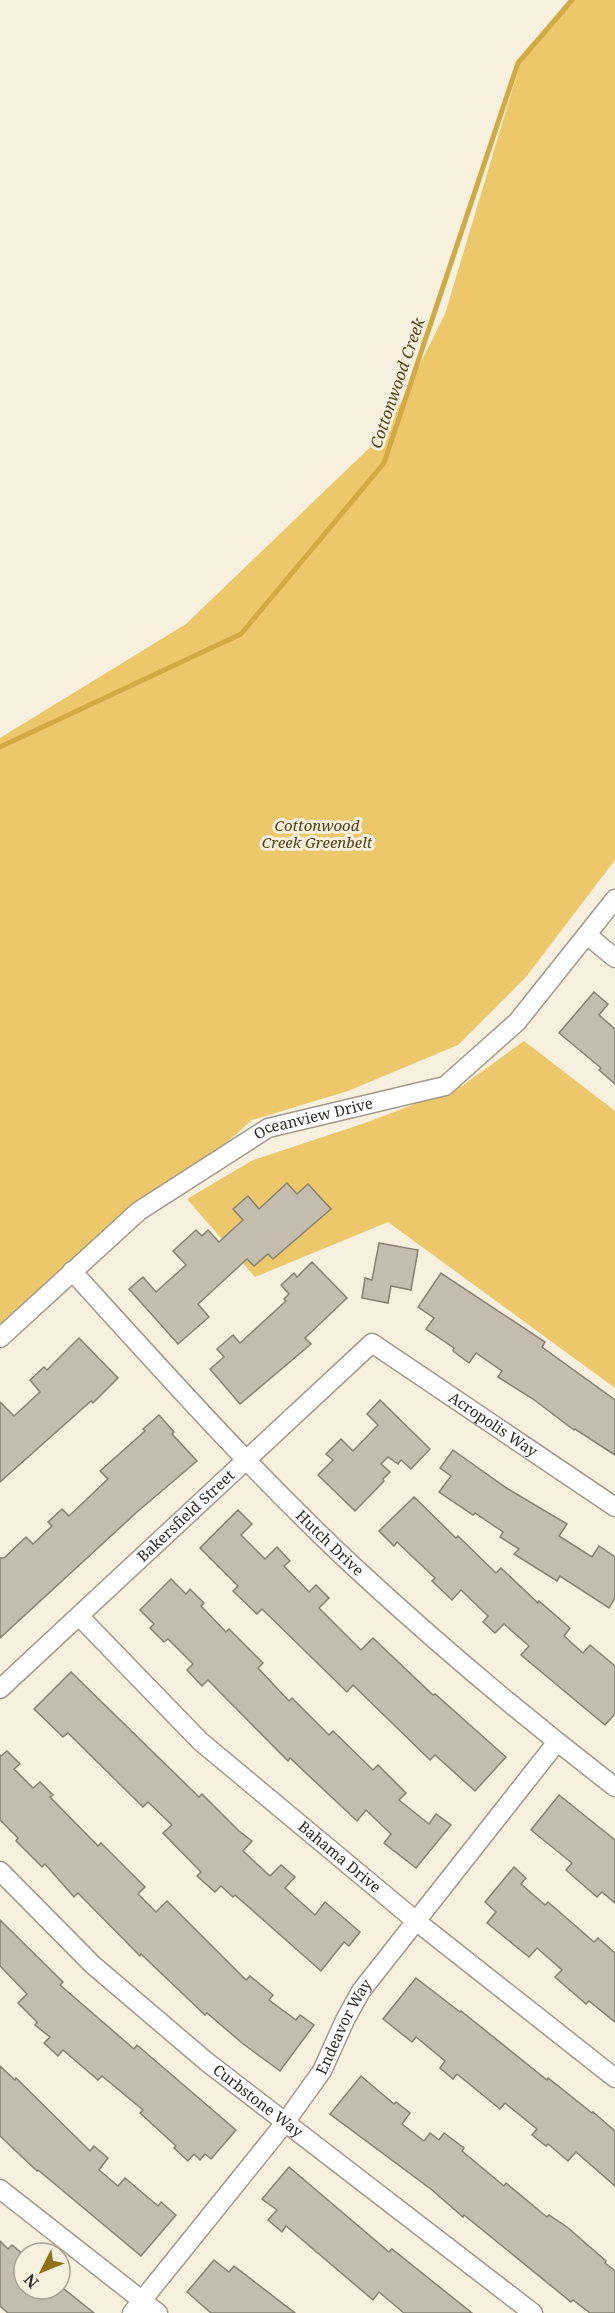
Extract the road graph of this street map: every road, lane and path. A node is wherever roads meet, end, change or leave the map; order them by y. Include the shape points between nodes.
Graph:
1 (615, 899) edge
2 (587, 935) junction
3 (615, 958) edge
4 (72, 1271) junction
5 (0, 1338) edge
6 (372, 1343) joint
7 (247, 1459) junction
8 (615, 1507) edge
9 (80, 1617) junction
10 (0, 1689) edge
11 (557, 1742) junction
12 (615, 1787) edge
13 (0, 1871) edge
14 (416, 1921) junction
15 (615, 2078) edge
16 (284, 2124) junction
17 (0, 2189) edge
18 (137, 2306) edge
19 (158, 2313) edge
20 (533, 2313) edge

1 - 2 street, Oceanview Drive
2 - 3 street
2 - 4 street, Oceanview Drive via 517,1022 445,1086 268,1128 139,1211
4 - 5 street, Oceanview Drive
4 - 7 street, Hutch Drive
6 - 7 street, Bakersfield Street
6 - 8 street, Acropolis Way
7 - 9 street, Bakersfield Street
7 - 11 street, Hutch Drive via 351,1563
9 - 10 street, Bakersfield Street
9 - 14 street, Bahama Drive via 200,1741
11 - 12 street, Hutch Drive
11 - 14 street, Endeavor Way
13 - 16 street, Curbstone Way via 93,1965
14 - 15 street, Bahama Drive
14 - 16 street, Endeavor Way via 361,1991 322,2071
16 - 18 street, Endeavor Way
16 - 20 street, Curbstone Way
17 - 18 street
18 - 19 street

